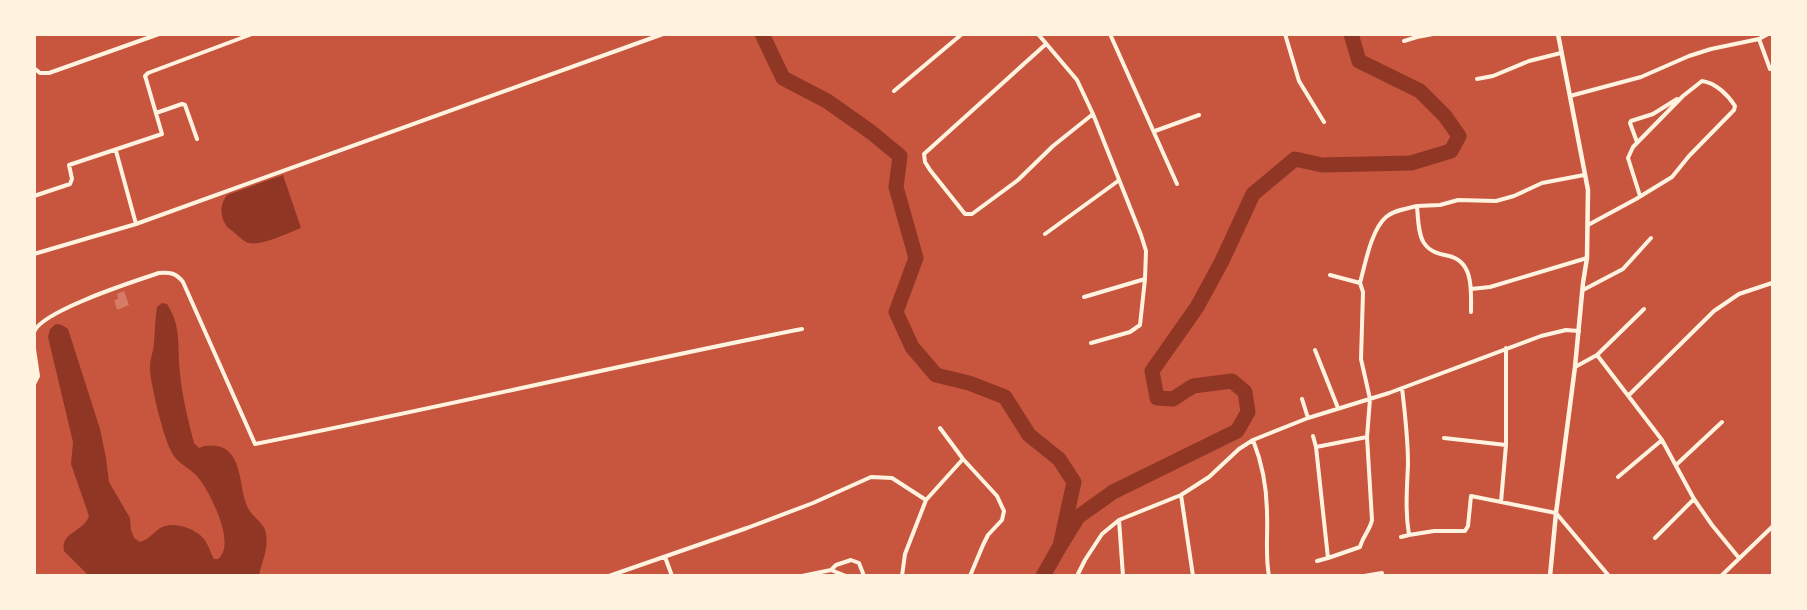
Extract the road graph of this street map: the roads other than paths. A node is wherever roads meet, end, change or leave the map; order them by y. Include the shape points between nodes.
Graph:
1 (159, 34) edge
2 (252, 34) edge
3 (663, 34) edge
4 (962, 34) edge
5 (1038, 34) edge
6 (1110, 34) edge
7 (1285, 34) edge
8 (1433, 34) edge
9 (1557, 34) edge
10 (1768, 34) edge
11 (1759, 39) junction
12 (1404, 41) dead end
13 (1046, 44) junction
14 (1561, 53) junction
15 (34, 68) edge
16 (1770, 69) dead end
17 (1477, 79) dead end
18 (894, 91) dead end
19 (1569, 96) junction
20 (1683, 96) junction
21 (156, 113) junction
22 (1093, 114) junction
23 (1199, 115) dead end
24 (1324, 122) dead end
25 (1155, 131) junction
26 (197, 140) dead end
27 (1637, 142) junction
28 (116, 151) junction
29 (1584, 175) junction
30 (1118, 181) junction
31 (1177, 184) dead end
32 (34, 196) edge
33 (1640, 196) junction
34 (1417, 206) junction
35 (136, 224) junction
36 (1587, 226) junction
37 (1045, 234) dead end
38 (1651, 238) dead end
39 (34, 254) edge
40 (1587, 258) junction
41 (1330, 275) dead end
42 (1145, 279) junction
43 (1360, 283) junction
44 (1773, 283) edge
45 (1471, 289) junction
46 (1582, 291) junction
47 (1084, 297) dead end
48 (1644, 309) dead end
49 (1471, 312) dead end
50 (802, 329) dead end
51 (1579, 331) junction
52 (34, 332) edge
53 (1091, 343) dead end
54 (1506, 348) junction
55 (34, 349) edge
56 (1315, 350) dead end
57 (1597, 355) junction
58 (1575, 367) junction
59 (34, 384) edge
60 (1402, 388) junction
61 (1629, 395) junction
62 (1302, 399) dead end
63 (1370, 399) junction
64 (1338, 409) junction
65 (1308, 418) junction
66 (1722, 422) dead end
67 (940, 428) dead end
68 (1312, 436) dead end
69 (1367, 437) junction
70 (1444, 438) dead end
71 (1253, 440) junction
72 (1662, 440) junction
73 (1506, 445) junction
74 (1316, 447) junction
75 (963, 459) junction
76 (1676, 465) junction
77 (1618, 477) dead end
78 (1181, 495) junction
79 (1694, 498) junction
80 (926, 500) junction
81 (1501, 502) junction
82 (1556, 513) junction
83 (1119, 520) junction
84 (1773, 526) edge
85 (1409, 535) junction
86 (1401, 537) dead end
87 (1655, 538) dead end
88 (665, 557) junction
89 (1328, 558) junction
90 (1739, 558) junction
91 (1317, 561) dead end
92 (831, 570) junction
93 (1382, 573) dead end
94 (609, 576) edge
95 (672, 576) edge
96 (802, 576) edge
97 (846, 576) edge
98 (864, 576) edge
99 (902, 576) edge
100 (970, 576) edge
101 (1077, 576) edge
102 (1123, 576) edge
103 (1193, 576) edge
104 (1269, 576) edge
105 (1365, 576) edge
106 (1550, 576) edge
107 (1609, 576) edge
108 (1721, 576) edge

1 - 15 street via 49,73
2 - 21 street via 146,74
3 - 35 street
4 - 18 street
5 - 13 street
6 - 25 street
7 - 24 street via 1299,81
8 - 12 street
9 - 14 main road
10 - 11 street
11 - 16 street
11 - 19 street via 1711,49 1641,77
13 - 22 street via 1077,80
13 - 22 street via 924,154 930,170 965,214 972,214 1018,180
14 - 17 street
14 - 19 main road
19 - 29 main road
20 - 27 street
20 - 27 street via 1653,114 1631,121
20 - 33 street via 1705,81 1728,96 1735,106 1672,177
21 - 26 street via 185,105
21 - 28 street via 160,136
22 - 30 street
23 - 25 street
25 - 31 street
27 - 33 street via 1628,158
28 - 32 street via 69,165 70,184
28 - 35 street
29 - 34 street via 1542,183 1496,201
29 - 36 main road via 1589,206
30 - 37 street
30 - 42 street via 1146,252
33 - 36 street
34 - 43 street via 1384,219 1368,252
34 - 45 street via 1426,246 1463,262
35 - 39 street
36 - 40 main road
38 - 46 street via 1623,269
40 - 45 street
40 - 46 main road
41 - 43 street
42 - 47 street
42 - 53 street via 1140,325 1130,332
43 - 63 street via 1364,298 1361,359
44 - 61 street via 1739,294 1714,311
45 - 49 street
46 - 51 main road
48 - 57 street
50 - 52 street via 255,444 177,275 159,273 94,297 44,320
51 - 54 street via 1566,330
51 - 58 main road
54 - 60 street
54 - 73 street
55 - 59 street via 38,376
56 - 64 street
57 - 58 street
57 - 61 street
58 - 82 main road
60 - 63 street
60 - 85 street
61 - 72 street
62 - 65 street
63 - 64 street
63 - 69 street
64 - 65 street
65 - 71 street
66 - 76 street
67 - 75 street
68 - 74 street
69 - 74 street
69 - 89 street via 1370,528 1360,547
70 - 73 street
71 - 78 street
71 - 104 street via 1262,468
72 - 76 street
72 - 77 street
73 - 81 street
74 - 89 street
75 - 80 street
75 - 100 street via 997,496 1004,511 1002,520 982,545
76 - 79 street
78 - 83 street
78 - 103 street
79 - 87 street
79 - 90 street
80 - 88 street via 891,478 871,477 813,503
80 - 99 street via 905,554
81 - 82 street
81 - 85 street via 1471,496 1465,531
82 - 106 main road
82 - 107 street
83 - 101 street via 1102,534
83 - 102 street
84 - 90 street
85 - 86 street
88 - 94 street
88 - 95 street
89 - 91 street
90 - 108 street
92 - 96 street
92 - 97 street
92 - 98 street via 851,560 858,563
93 - 105 street

